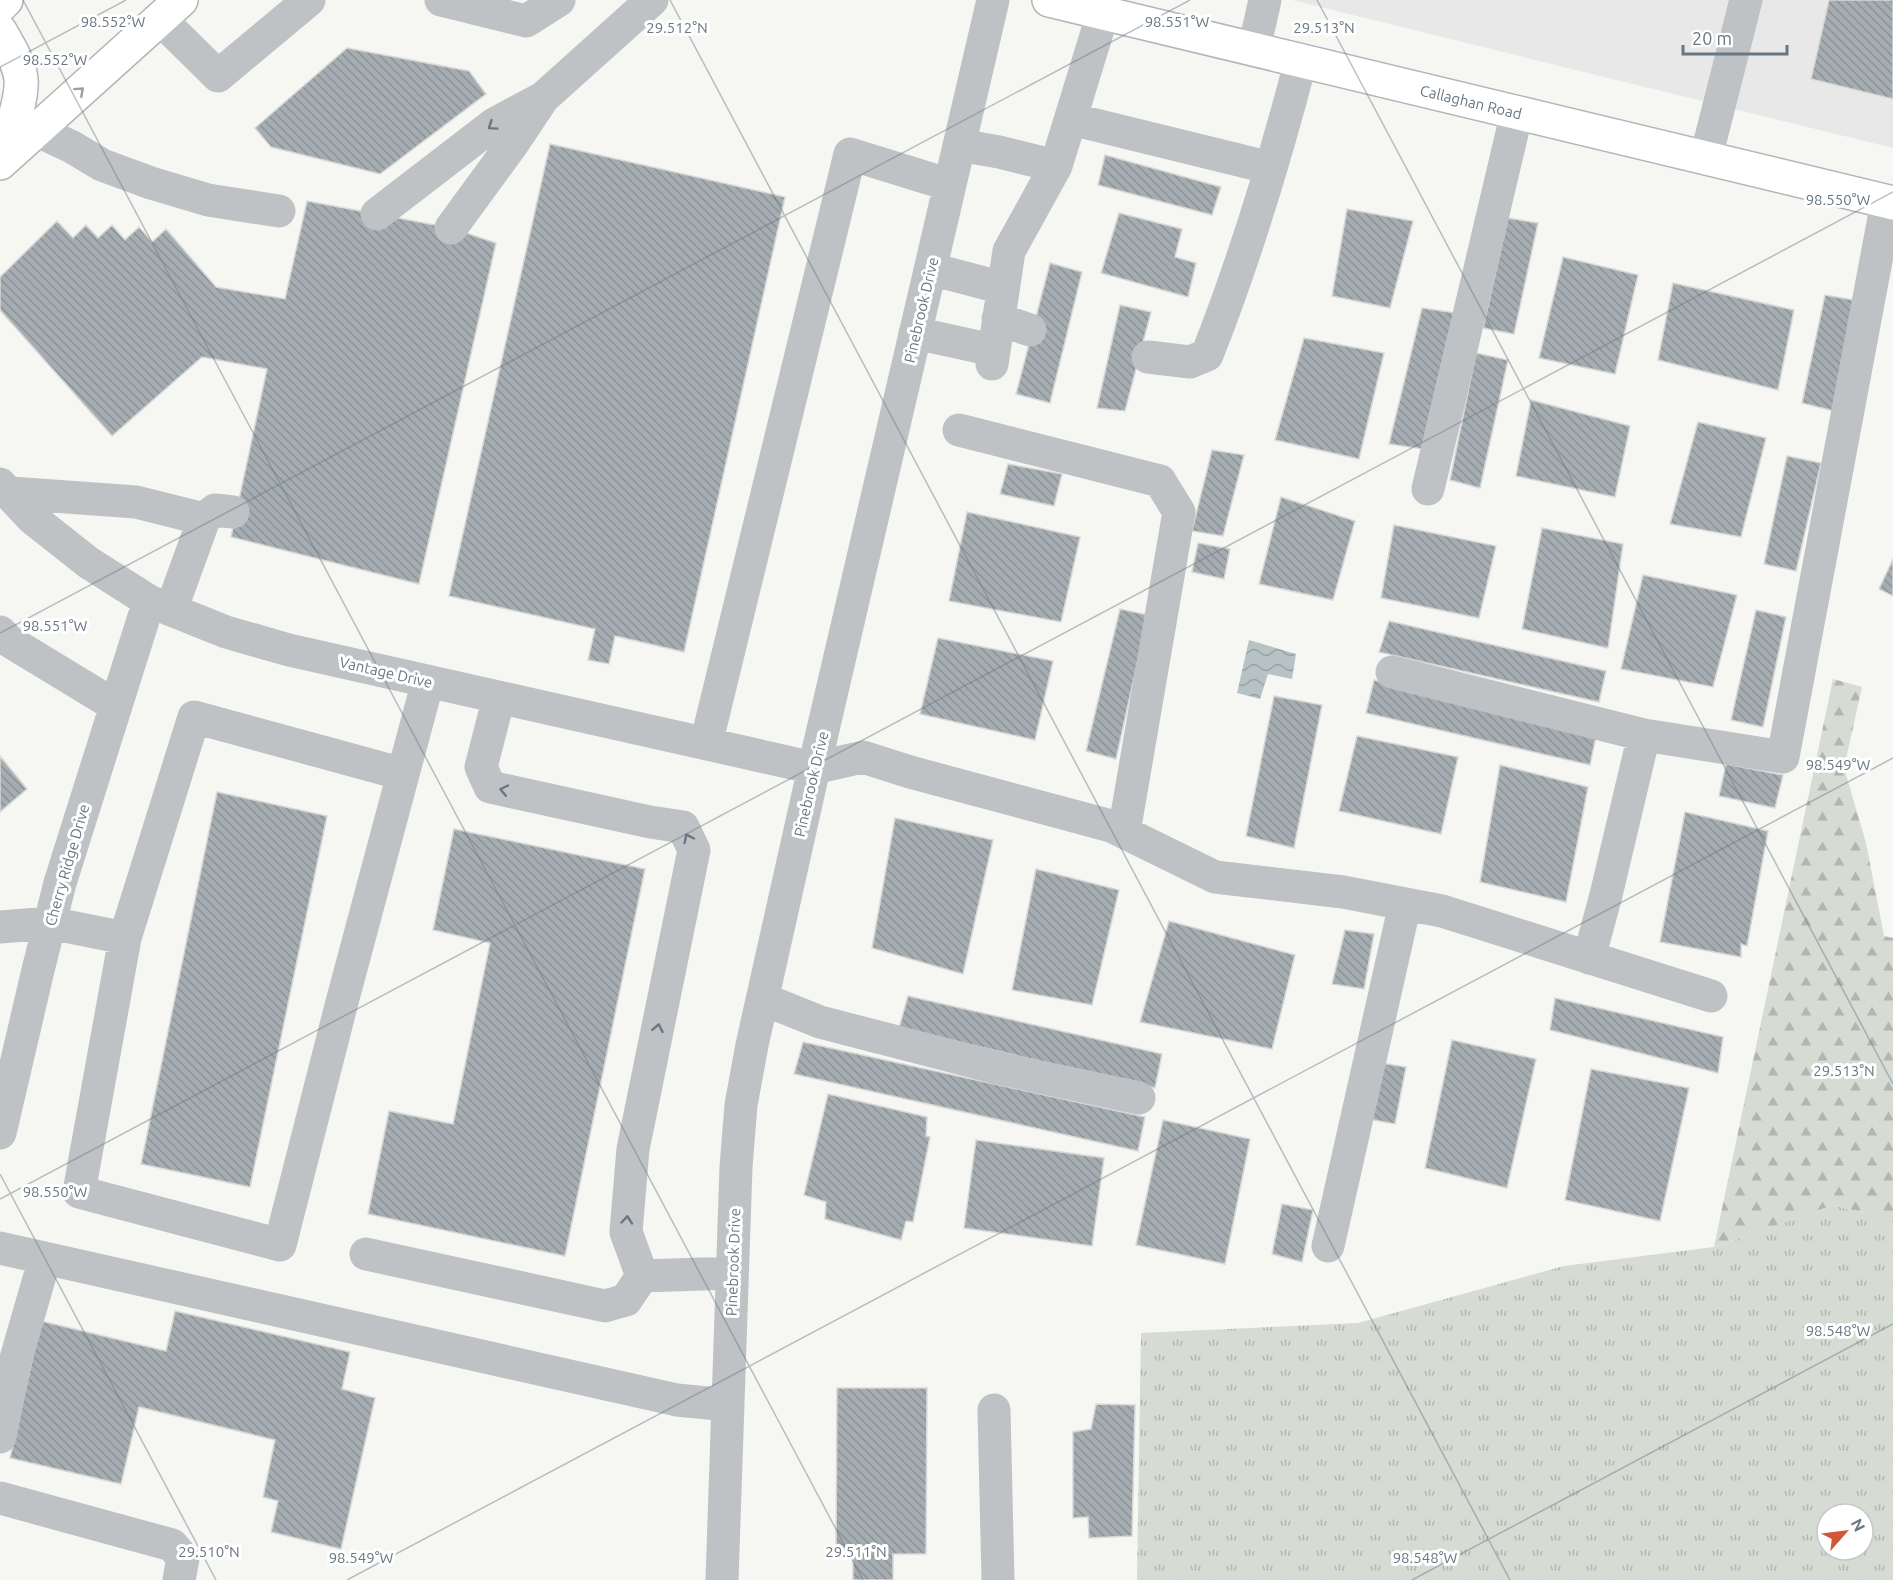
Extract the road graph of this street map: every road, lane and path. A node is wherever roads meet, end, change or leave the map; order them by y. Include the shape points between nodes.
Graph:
1 (6, 0) edge
2 (309, 0) edge
3 (441, 0) edge
4 (559, 0) edge
5 (652, 0) edge
6 (993, 0) edge
7 (1049, 0) edge
8 (1265, 0) edge
9 (1746, 0) edge
10 (0, 6) edge
11 (170, 9) edge
12 (1103, 13) junction
13 (0, 31) edge
14 (1254, 49) junction
15 (1301, 60) junction
16 (543, 98) junction
17 (1516, 112) junction
18 (1071, 118) junction
19 (36, 130) junction
20 (959, 145) junction
21 (1706, 157) junction
22 (1, 162) edge
23 (1056, 166) junction
24 (1272, 168) junction
25 (950, 185) junction
26 (1890, 203) edge
27 (279, 211) dead end
28 (377, 214) dead end
29 (451, 228) dead end
30 (930, 269) junction
31 (997, 330) junction
32 (1030, 330) dead end
33 (915, 333) junction
34 (1148, 357) dead end
35 (959, 430) dead end
36 (5, 488) edge
37 (1428, 489) dead end
38 (160, 606) junction
39 (0, 632) edge
40 (1392, 672) dead end
41 (428, 681) junction
42 (499, 697) junction
43 (116, 706) junction
44 (1644, 735) junction
45 (706, 744) junction
46 (814, 768) junction
47 (403, 774) junction
48 (1124, 832) junction
49 (1405, 904) junction
50 (50, 923) junction
51 (0, 927) edge
52 (125, 938) junction
53 (1589, 958) junction
54 (1711, 996) dead end
55 (763, 999) junction
56 (1138, 1098) dead end
57 (0, 1133) edge
58 (1328, 1245) dead end
59 (0, 1248) edge
60 (366, 1254) dead end
61 (45, 1258) junction
62 (732, 1273) junction
63 (642, 1276) junction
64 (728, 1405) junction
65 (994, 1410) dead end
66 (0, 1437) edge
67 (0, 1498) edge
68 (179, 1580) edge
69 (722, 1580) edge
70 (999, 1580) edge

1 - 10 main road
2 - 11 street via 218,76
3 - 4 street via 526,21
5 - 16 street
6 - 20 street, Pinebrook Drive
7 - 12 main road, Callaghan Road
8 - 14 street
9 - 21 street
19 -> 11 main road
12 - 14 main road, Callaghan Road
12 - 18 street
13 - 22 main road via 21,79
14 - 15 main road, Callaghan Road
15 - 17 main road, Callaghan Road
15 - 24 street
16 -> 28 street via 494,124
16 - 29 street
17 - 21 main road, Callaghan Road
17 - 37 street
18 - 23 street
18 - 24 street
19 - 22 main road
19 - 27 street via 102,165 151,183 208,200
20 - 23 street
20 - 25 street, Pinebrook Drive
21 - 26 main road, Callaghan Road
23 - 31 street via 1009,251
24 - 34 street via 1207,355 1190,362
25 - 30 street, Pinebrook Drive
25 - 45 street via 850,154
26 - 44 street via 1783,757
30 - 31 street
30 - 33 street, Pinebrook Drive
31 - 32 street
31 - 33 street
33 - 46 street, Pinebrook Drive
35 - 48 street via 1160,481 1179,512
36 - 38 street, Vantage Drive via 32,518 88,563
36 - 38 street, Cherry Ridge Drive via 136,502 219,516
38 - 41 street, Vantage Drive via 268,644
38 - 43 street, Cherry Ridge Drive
39 - 43 street
40 - 44 street
41 - 42 street, Vantage Drive
41 - 47 street
42 - 45 street, Vantage Drive
63 -> 42 street via 626,1232 633,1149 694,850 683,827 490,787 481,767
43 - 50 street, Cherry Ridge Drive
44 - 53 street
45 - 46 street, Vantage Drive
46 - 48 street via 863,757
46 - 55 street, Pinebrook Drive
47 - 52 street via 194,717
47 - 52 street via 280,1245 79,1192
48 - 49 street via 1215,877 1343,891
49 - 53 street
49 - 58 street
50 - 51 street
50 - 52 street
50 - 57 street, Cherry Ridge Drive
53 - 54 street
55 - 56 street via 831,1024 998,1068
55 - 62 street, Pinebrook Drive via 741,1106
59 - 61 street
60 - 63 street via 605,1306 626,1300
61 - 64 street via 677,1400
61 - 66 street via 15,1362
62 - 63 street
62 - 64 street, Pinebrook Drive
64 - 69 street, Pinebrook Drive
65 - 70 street
67 - 68 street via 172,1545 183,1558

